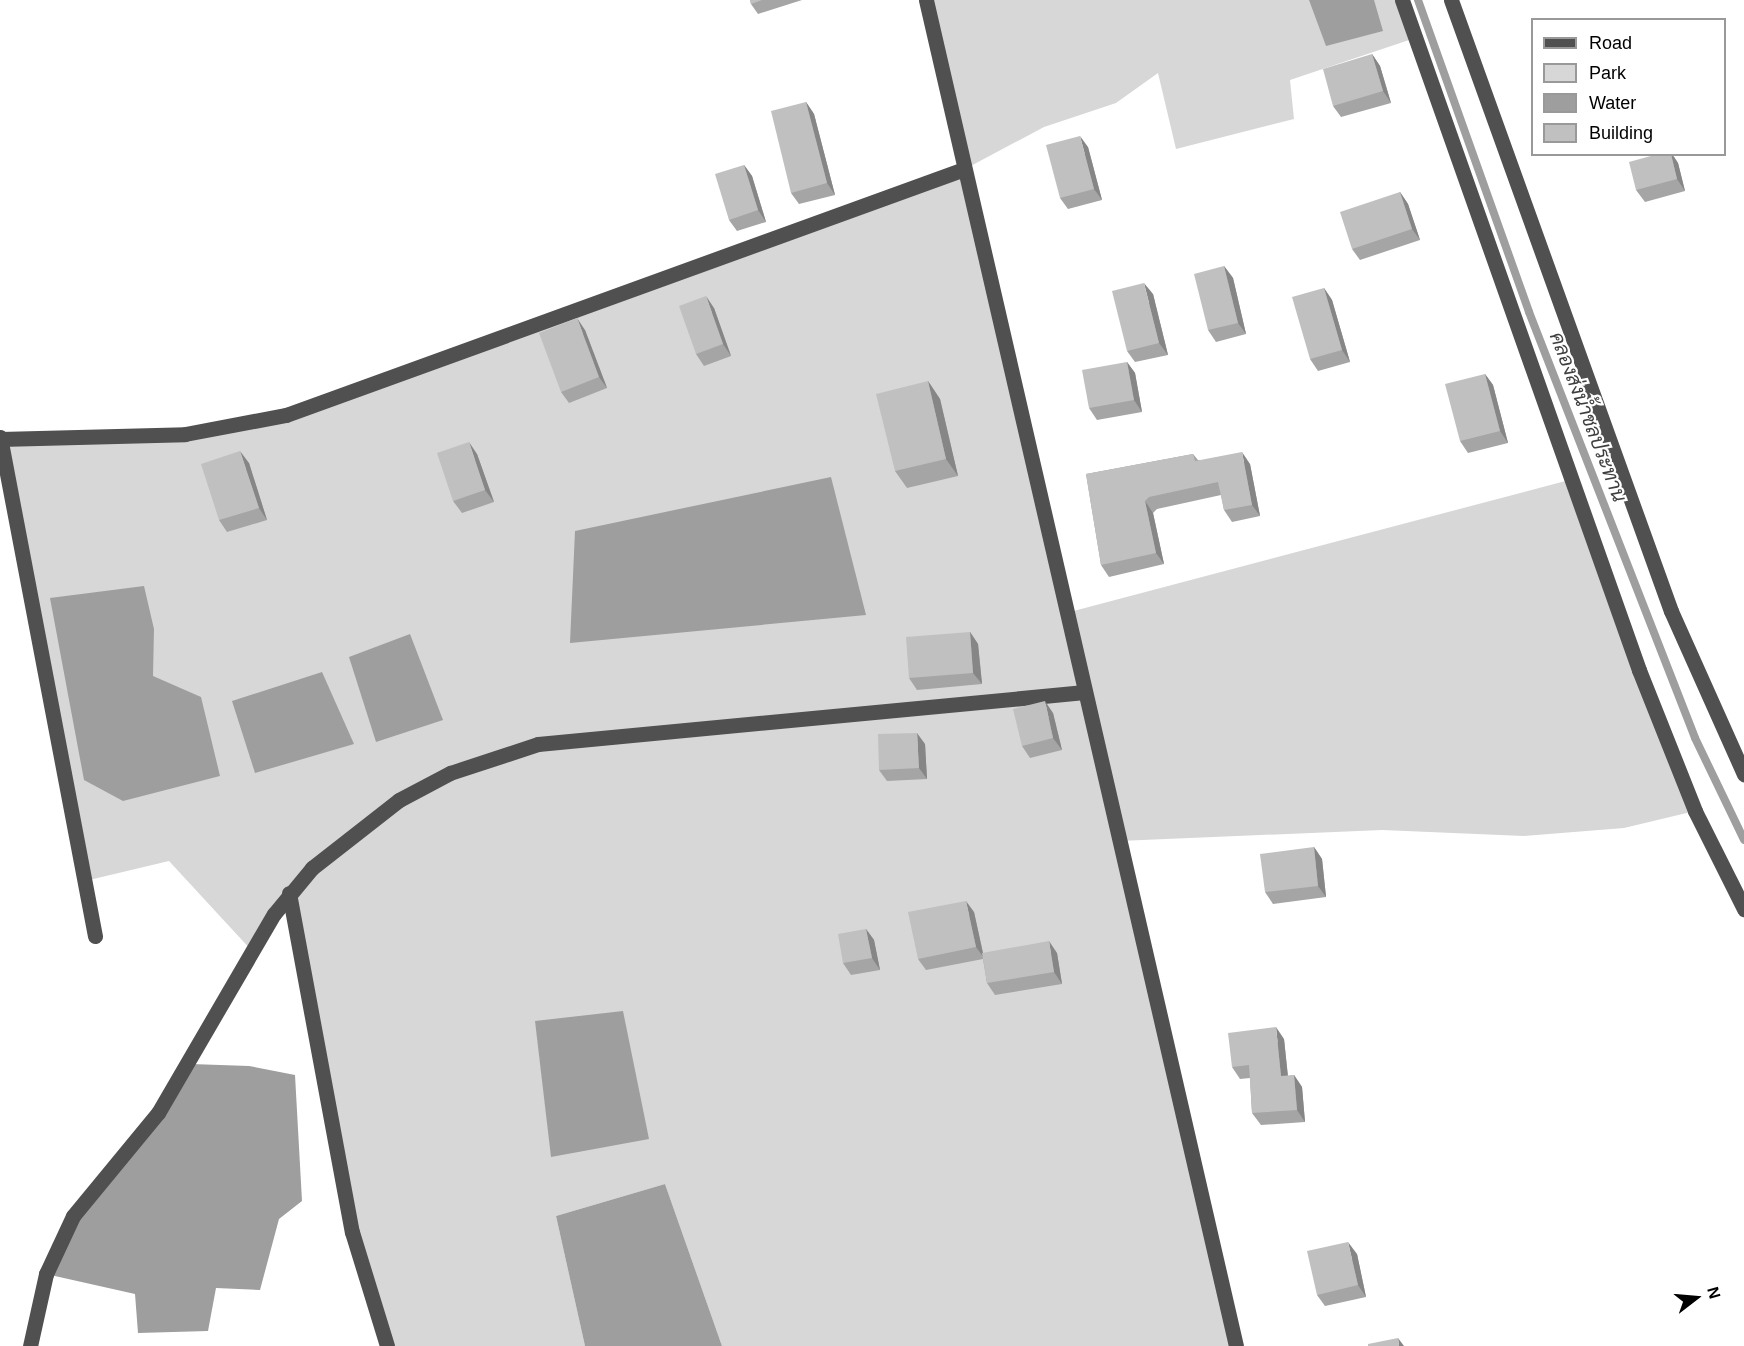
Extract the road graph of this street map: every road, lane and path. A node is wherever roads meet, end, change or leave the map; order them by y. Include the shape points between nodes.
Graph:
1 (926, 0) edge
2 (1402, 0) edge
3 (1451, 0) edge
4 (964, 169) junction
5 (0, 438) edge
6 (1085, 692) junction
7 (1744, 774) edge
8 (289, 893) junction
9 (1744, 909) edge
10 (95, 936) dead end
11 (30, 1346) edge
12 (387, 1346) edge
13 (1236, 1346) edge

1 - 4 street
2 - 9 street via 1639,670 1695,811
3 - 7 street via 1671,611
4 - 5 street via 286,415 185,434
4 - 6 street
5 - 10 street
6 - 8 street via 538,744 460,768 399,800 348,837
6 - 13 street
8 - 11 street via 171,1094 73,1216 46,1274
8 - 12 street via 352,1232

